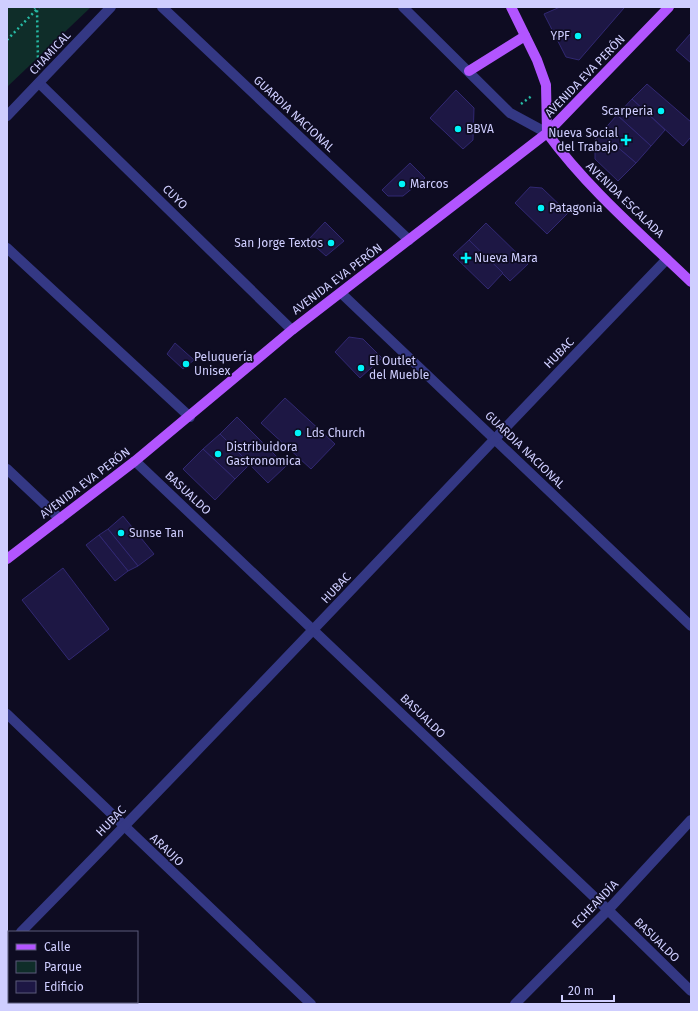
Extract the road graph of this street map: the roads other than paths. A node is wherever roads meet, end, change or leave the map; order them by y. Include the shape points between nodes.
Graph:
1 (111, 7) edge
2 (162, 7) edge
3 (403, 7) edge
4 (511, 7) edge
5 (669, 7) edge
6 (525, 36) junction
7 (469, 71) junction
8 (39, 83) junction
9 (7, 116) edge
10 (547, 134) junction
11 (409, 240) junction
12 (7, 248) edge
13 (667, 259) junction
14 (691, 282) edge
15 (341, 293) junction
16 (292, 330) junction
17 (190, 417) junction
18 (494, 438) junction
19 (135, 461) junction
20 (7, 469) edge
21 (60, 519) junction
22 (7, 559) edge
23 (691, 626) edge
24 (314, 630) junction
25 (7, 714) edge
26 (691, 820) edge
27 (124, 827) junction
28 (608, 910) junction
29 (22, 931) edge
30 (691, 991) edge
31 (311, 1004) edge
32 (515, 1004) edge

1 - 8 street, CHAMICAL
2 - 11 street, GUARDIA NACIONAL
3 - 7 street, AVENIDA ESCALADA
4 - 6 main road
5 - 10 main road, AVENIDA EVA PERÓN
6 - 7 main road
6 - 10 main road via 546,85
7 - 10 street, AVENIDA ESCALADA via 510,113
8 - 9 street, CHAMICAL
8 - 16 street, CUYO
10 - 11 main road, AVENIDA EVA PERÓN
10 - 13 main road, AVENIDA ESCALADA via 588,184
11 - 15 main road, AVENIDA EVA PERÓN
12 - 17 street
13 - 14 main road, AVENIDA ESCALADA
13 - 18 street, HUBAC
15 - 16 main road, AVENIDA EVA PERÓN
15 - 18 street, GUARDIA NACIONAL
16 - 17 main road, AVENIDA EVA PERÓN
17 - 19 main road, AVENIDA EVA PERÓN
18 - 23 street, GUARDIA NACIONAL
18 - 24 street, HUBAC
19 - 21 main road, AVENIDA EVA PERÓN
19 - 24 street, BASUALDO
20 - 21 street
21 - 22 main road, AVENIDA EVA PERÓN
24 - 27 street, HUBAC
24 - 28 street, BASUALDO
25 - 27 street, ARAUJO
26 - 28 street, ECHEANDÍA
27 - 29 street, HUBAC
27 - 31 street, ARAUJO
28 - 30 street, BASUALDO
28 - 32 street, ECHEANDÍA

